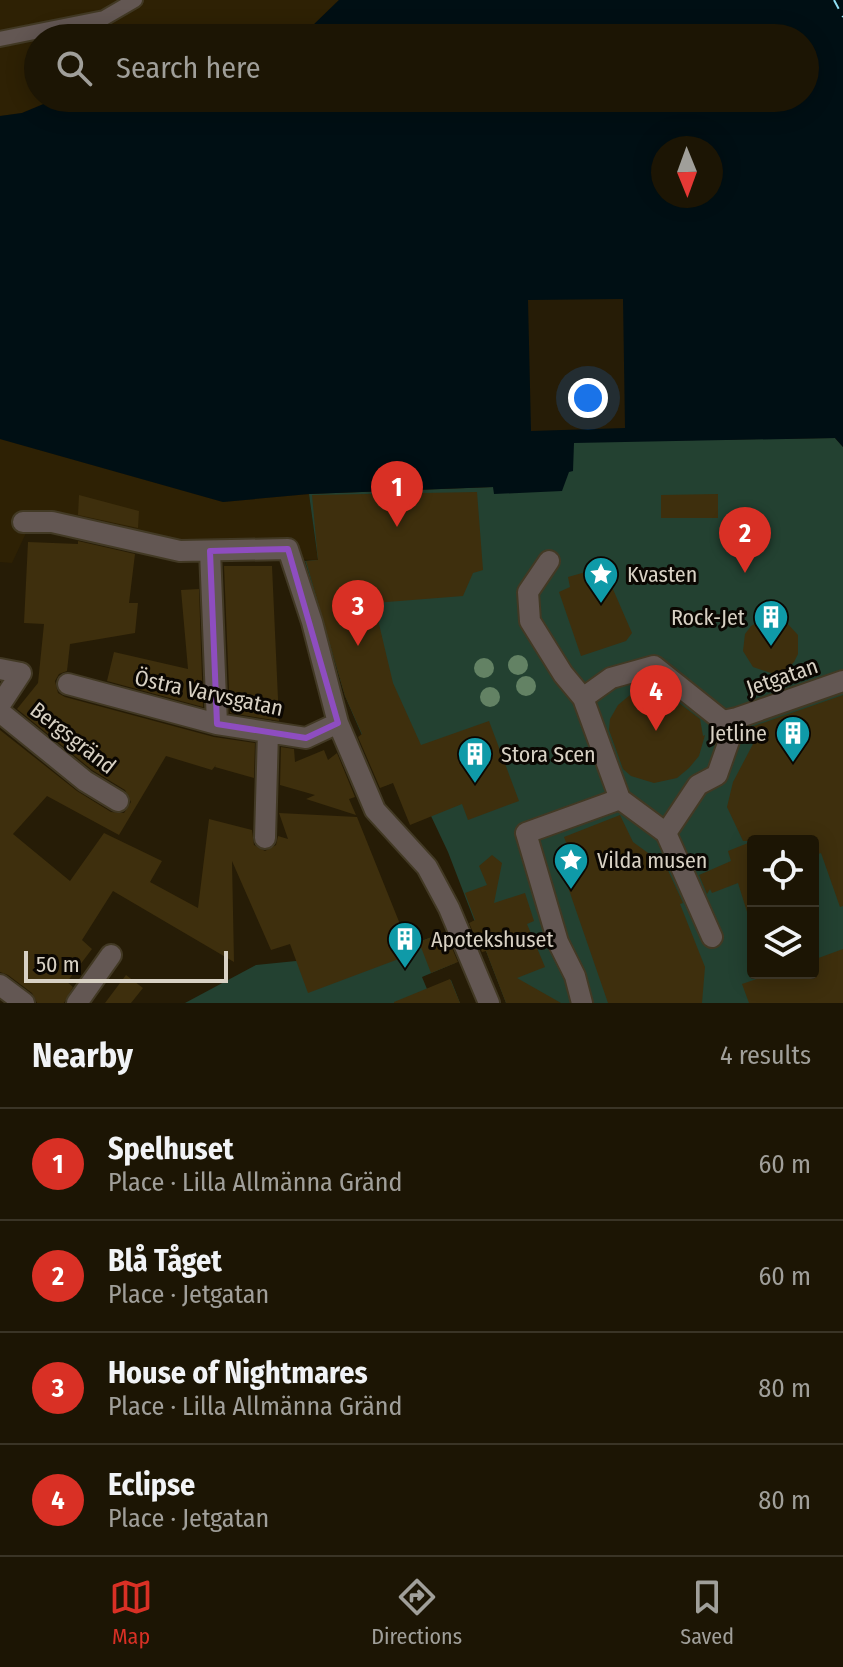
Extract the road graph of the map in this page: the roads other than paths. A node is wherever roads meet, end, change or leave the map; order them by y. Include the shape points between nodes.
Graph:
1 (135, 0) edge
2 (74, 24) edge
3 (24, 34) edge
4 (0, 39) edge
5 (23, 522) dead end
6 (210, 551) junction
7 (549, 561) dead end
8 (0, 669) edge
9 (843, 681) edge
10 (68, 684) dead end
11 (583, 698) junction
12 (0, 705) edge
13 (0, 712) edge
14 (730, 720) junction
15 (338, 723) junction
16 (217, 724) junction
17 (268, 732) junction
18 (620, 799) junction
19 (118, 801) dead end
20 (666, 833) junction
21 (265, 838) dead end
22 (712, 937) dead end
23 (111, 955) dead end
24 (0, 985) edge
25 (24, 1003) edge
26 (77, 1003) edge
27 (489, 1003) edge
28 (582, 1003) edge

1 - 2 lane via 104,18
3 - 4 lane
5 - 6 street via 52,522 180,551
6 - 15 street via 288,549
6 - 16 street
7 - 11 street via 528,592 530,621
8 - 12 street via 21,673
9 - 14 street, Jetgatan
10 - 16 street, Östra Varvsgatan
11 - 14 street via 611,678 654,666
11 - 18 street
13 - 19 street, Bergsgränd
14 - 20 street, Jetgatan via 717,775 698,785
15 - 17 street, Östra Varvsgatan via 306,738
15 - 27 street via 375,810 427,867 442,894
16 - 17 street, Östra Varvsgatan
17 - 21 street
18 - 20 street
18 - 28 street via 526,833
20 - 22 street
23 - 26 street
24 - 25 street

